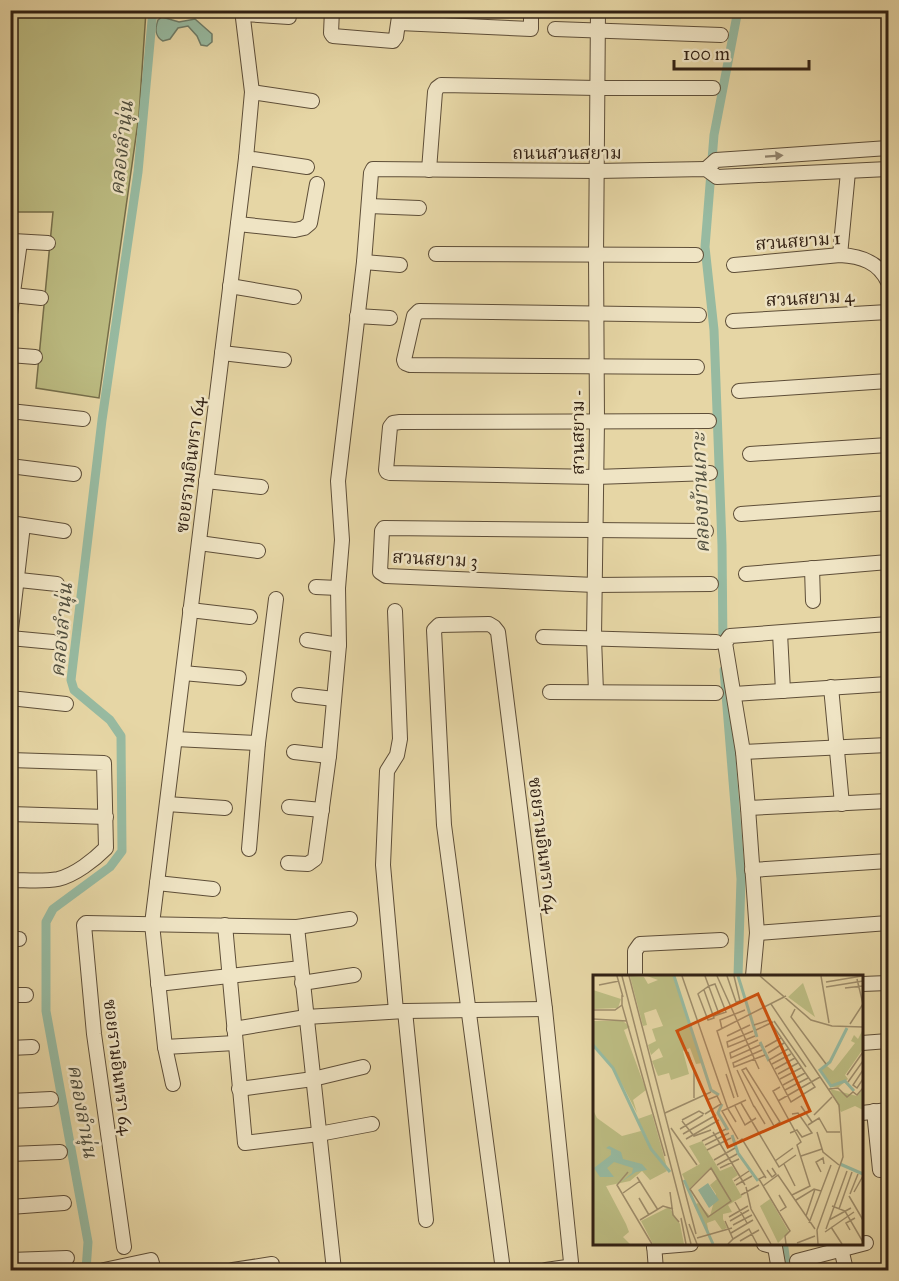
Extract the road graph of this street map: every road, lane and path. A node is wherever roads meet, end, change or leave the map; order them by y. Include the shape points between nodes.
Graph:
1 (332, 10) edge
2 (460, 10) edge
3 (531, 10) edge
4 (598, 10) edge
5 (242, 12) edge
6 (400, 16) edge
7 (289, 17) dead end
8 (459, 26) junction
9 (555, 29) dead end
10 (598, 30) junction
11 (721, 35) dead end
12 (597, 88) junction
13 (713, 88) dead end
14 (252, 92) junction
15 (312, 101) dead end
16 (888, 148) edge
17 (246, 158) junction
18 (307, 167) dead end
19 (710, 169) junction
20 (888, 169) edge
21 (429, 170) junction
22 (872, 170) junction
23 (597, 171) junction
24 (848, 172) junction
25 (888, 178) edge
26 (317, 184) dead end
27 (369, 206) junction
28 (419, 208) dead end
29 (238, 224) junction
30 (15, 242) edge
31 (48, 243) dead end
32 (436, 255) dead end
33 (596, 255) junction
34 (696, 255) dead end
35 (840, 255) junction
36 (364, 262) junction
37 (400, 265) dead end
38 (734, 265) dead end
39 (888, 282) edge
40 (230, 286) junction
41 (12, 292) edge
42 (294, 297) dead end
43 (41, 298) dead end
44 (888, 312) edge
45 (596, 313) junction
46 (10, 314) edge
47 (699, 315) dead end
48 (357, 316) junction
49 (390, 318) dead end
50 (733, 321) dead end
51 (222, 353) junction
52 (10, 355) edge
53 (35, 357) dead end
54 (284, 360) dead end
55 (596, 367) junction
56 (697, 367) dead end
57 (888, 381) edge
58 (739, 390) dead end
59 (10, 411) edge
60 (83, 419) dead end
61 (597, 421) junction
62 (709, 421) dead end
63 (888, 445) edge
64 (750, 454) dead end
65 (10, 466) edge
66 (710, 473) dead end
67 (74, 474) dead end
68 (596, 477) junction
69 (206, 481) junction
70 (261, 487) dead end
71 (888, 503) edge
72 (741, 514) dead end
73 (17, 524) edge
74 (64, 531) dead end
75 (596, 531) junction
76 (706, 531) dead end
77 (199, 543) junction
78 (258, 551) dead end
79 (888, 562) edge
80 (812, 568) junction
81 (746, 574) dead end
82 (14, 580) edge
83 (57, 584) dead end
84 (711, 584) dead end
85 (595, 585) junction
86 (315, 587) dead end
87 (338, 588) junction
88 (276, 599) dead end
89 (813, 601) dead end
90 (190, 610) junction
91 (395, 611) dead end
92 (249, 617) dead end
93 (888, 624) edge
94 (780, 633) junction
95 (543, 637) dead end
96 (10, 638) edge
97 (594, 638) junction
98 (307, 640) dead end
99 (53, 642) dead end
100 (716, 642) dead end
101 (339, 645) junction
102 (183, 673) junction
103 (239, 678) dead end
104 (888, 684) edge
105 (831, 687) junction
106 (783, 691) junction
107 (550, 692) dead end
108 (596, 692) junction
109 (716, 693) dead end
110 (734, 694) junction
111 (299, 695) dead end
112 (10, 698) edge
113 (334, 699) junction
114 (66, 704) dead end
115 (175, 739) junction
116 (258, 743) junction
117 (888, 745) edge
118 (838, 748) junction
119 (294, 752) dead end
120 (743, 752) junction
121 (329, 756) junction
122 (10, 760) edge
123 (888, 801) edge
124 (166, 804) junction
125 (842, 804) junction
126 (289, 807) dead end
127 (225, 808) dead end
128 (748, 808) junction
129 (322, 810) junction
130 (10, 814) edge
131 (106, 817) junction
132 (249, 849) dead end
133 (888, 861) edge
134 (288, 863) dead end
135 (752, 870) junction
136 (10, 880) edge
137 (157, 883) junction
138 (213, 889) dead end
139 (350, 919) dead end
140 (888, 923) edge
141 (152, 924) junction
142 (225, 925) junction
143 (297, 927) junction
144 (757, 933) junction
145 (721, 940) dead end
146 (301, 968) junction
147 (229, 975) junction
148 (354, 975) dead end
149 (634, 975) edge
150 (753, 975) edge
151 (302, 983) junction
152 (888, 983) edge
153 (158, 984) junction
154 (863, 984) edge
155 (10, 995) edge
156 (26, 995) dead end
157 (468, 1009) junction
158 (546, 1009) junction
159 (401, 1011) junction
160 (306, 1017) junction
161 (234, 1036) junction
162 (888, 1041) edge
163 (863, 1043) edge
164 (32, 1047) dead end
165 (165, 1047) junction
166 (10, 1048) edge
167 (363, 1067) dead end
168 (313, 1078) junction
169 (173, 1084) dead end
170 (239, 1089) junction
171 (51, 1099) dead end
172 (10, 1101) edge
173 (875, 1111) edge
174 (372, 1124) dead end
175 (319, 1134) junction
176 (60, 1152) dead end
177 (10, 1154) edge
178 (880, 1170) dead end
179 (64, 1203) dead end
180 (10, 1207) edge
181 (426, 1220) dead end
182 (863, 1243) edge
183 (866, 1243) dead end
184 (654, 1245) edge
185 (772, 1245) edge
186 (124, 1247) dead end
187 (841, 1247) edge
188 (67, 1258) dead end
189 (10, 1260) edge
190 (797, 1261) dead end
191 (272, 1264) dead end
192 (105, 1270) edge
193 (154, 1270) edge
194 (233, 1270) edge
195 (334, 1270) edge
196 (503, 1270) edge
197 (546, 1270) edge
198 (656, 1270) edge
199 (779, 1270) edge
200 (846, 1270) edge

1 - 6 street via 333,36 393,41
2 - 8 street
3 - 8 street via 531,29
4 - 10 street, สวนสยาม -
5 - 7 street
5 - 14 street, ซอยรามอินทรา 64
6 - 8 street
9 - 10 street
10 - 11 street
10 - 12 street, สวนสยาม -
12 - 13 street
12 - 21 street via 441,85 435,92
12 - 23 street, สวนสยาม -
14 - 15 street
14 - 17 street, ซอยรามอินทรา 64
19 -> 16 street, ถนนสวนสยาม
17 - 18 street
17 - 29 street, ซอยรามอินทรา 64
19 - 23 street, ถนนสวนสยาม
19 - 24 street, ถนนสวนสยาม
20 - 22 street, ถนนสวนสยาม
21 - 23 street, ถนนสวนสยาม
21 - 27 street, ถนนสวนสยาม via 373,169
22 - 24 street, ถนนสวนสยาม
22 - 25 street
23 - 33 street, สวนสยาม -
24 - 35 street
26 - 29 street via 310,223 304,228
27 - 28 street
27 - 36 street
29 - 40 street, ซอยรามอินทรา 64
30 - 31 street
30 - 41 street
32 - 33 street
33 - 34 street
33 - 45 street, สวนสยาม -
35 - 38 street, สวนสยาม 1
35 - 39 street, สวนสยาม 1 via 864,258 876,265
36 - 37 street
36 - 48 street
40 - 42 street
40 - 51 street, ซอยรามอินทรา 64
41 - 43 street
41 - 46 street
44 - 50 street, สวนสยาม 4
45 - 47 street
45 - 55 street, สวนสยาม -
45 - 55 street via 419,311 414,316 404,360 410,365
48 - 49 street
48 - 87 street via 338,481 342,540
51 - 54 street
51 - 69 street, ซอยรามอินทรา 64
52 - 53 street
55 - 56 street
55 - 61 street, สวนสยาม -
57 - 58 street
59 - 60 street
61 - 62 street
61 - 68 street, สวนสยาม -
61 - 68 street via 393,423 386,470 390,474
63 - 64 street
65 - 67 street
66 - 68 street
68 - 75 street, สวนสยาม -
69 - 70 street
69 - 77 street, ซอยรามอินทรา 64
71 - 72 street
73 - 74 street
73 - 82 street
75 - 76 street, สวนสยาม 3
75 - 85 street, สวนสยาม -
75 - 85 street, สวนสยาม 3 via 384,528 380,572 386,576
77 - 78 street
77 - 90 street, ซอยรามอินทรา 64
79 - 80 street
80 - 81 street
80 - 89 street
82 - 83 street
82 - 96 street
84 - 85 street, สวนสยาม 3
85 - 97 street, สวนสยาม -
86 - 87 street
87 - 101 street
88 - 116 street
90 - 92 street
90 - 102 street, ซอยรามอินทรา 64
91 - 159 street via 399,739 397,755 387,771 384,865
93 - 94 street
94 - 106 street
94 - 110 street via 730,636 725,643
95 - 97 street
96 - 99 street
97 - 100 street
97 - 108 street, สวนสยาม -
98 - 101 street
101 - 113 street
102 - 103 street
102 - 115 street, ซอยรามอินทรา 64
104 - 105 street
105 - 106 street
105 - 118 street
106 - 110 street
107 - 108 street
108 - 109 street
110 - 120 street
111 - 113 street
112 - 114 street
113 - 121 street
115 - 116 street
115 - 124 street, ซอยรามอินทรา 64
116 - 132 street
117 - 118 street
118 - 120 street
118 - 125 street
119 - 121 street
120 - 128 street
121 - 129 street
122 - 131 street via 104,763
123 - 125 street
124 - 127 street
124 - 137 street, ซอยรามอินทรา 64
125 - 128 street
126 - 129 street
128 - 135 street
129 - 134 street via 315,859 308,864
130 - 131 street
131 - 136 street via 106,848 98,857 58,879
133 - 135 street
135 - 144 street
137 - 138 street
137 - 141 street, ซอยรามอินทรา 64
139 - 143 street, ซอยรามอินทรา 64
140 - 144 street
141 - 142 street, ซอยรามอินทรา 64
141 - 153 street, ซอยรามอินทรา 64
141 - 186 street, ซอยรามอินทรา 64 via 86,923 83,928
142 - 143 street, ซอยรามอินทรา 64
142 - 147 street
143 - 146 street
144 - 150 street
145 - 149 street via 640,944 635,951
146 - 147 street
146 - 151 street
147 - 153 street
147 - 161 street
148 - 151 street
151 - 160 street
152 - 154 street
153 - 165 street, ซอยรามอินทรา 64
155 - 156 street
157 - 158 street
157 - 158 street, ซอยรามอินทรา 64 via 444,825 434,630 439,625 489,624 498,632
157 - 159 street
157 - 196 street, ซอยรามอินทรา 64
158 - 197 street, ซอยรามอินทรา 64 via 571,1262
159 - 160 street
159 - 181 street
160 - 161 street
160 - 168 street
161 - 165 street
161 - 170 street
162 - 163 street
164 - 166 street
165 - 169 street, ซอยรามอินทรา 64
167 - 168 street
168 - 170 street
168 - 175 street
170 - 175 street via 245,1143
171 - 172 street
173 - 178 street
174 - 175 street
175 - 195 street
176 - 177 street
179 - 180 street
182 - 183 street
184 - 198 street
185 - 199 street
187 - 190 street
187 - 200 street
188 - 189 street
191 - 194 street
192 - 193 street via 151,1260

